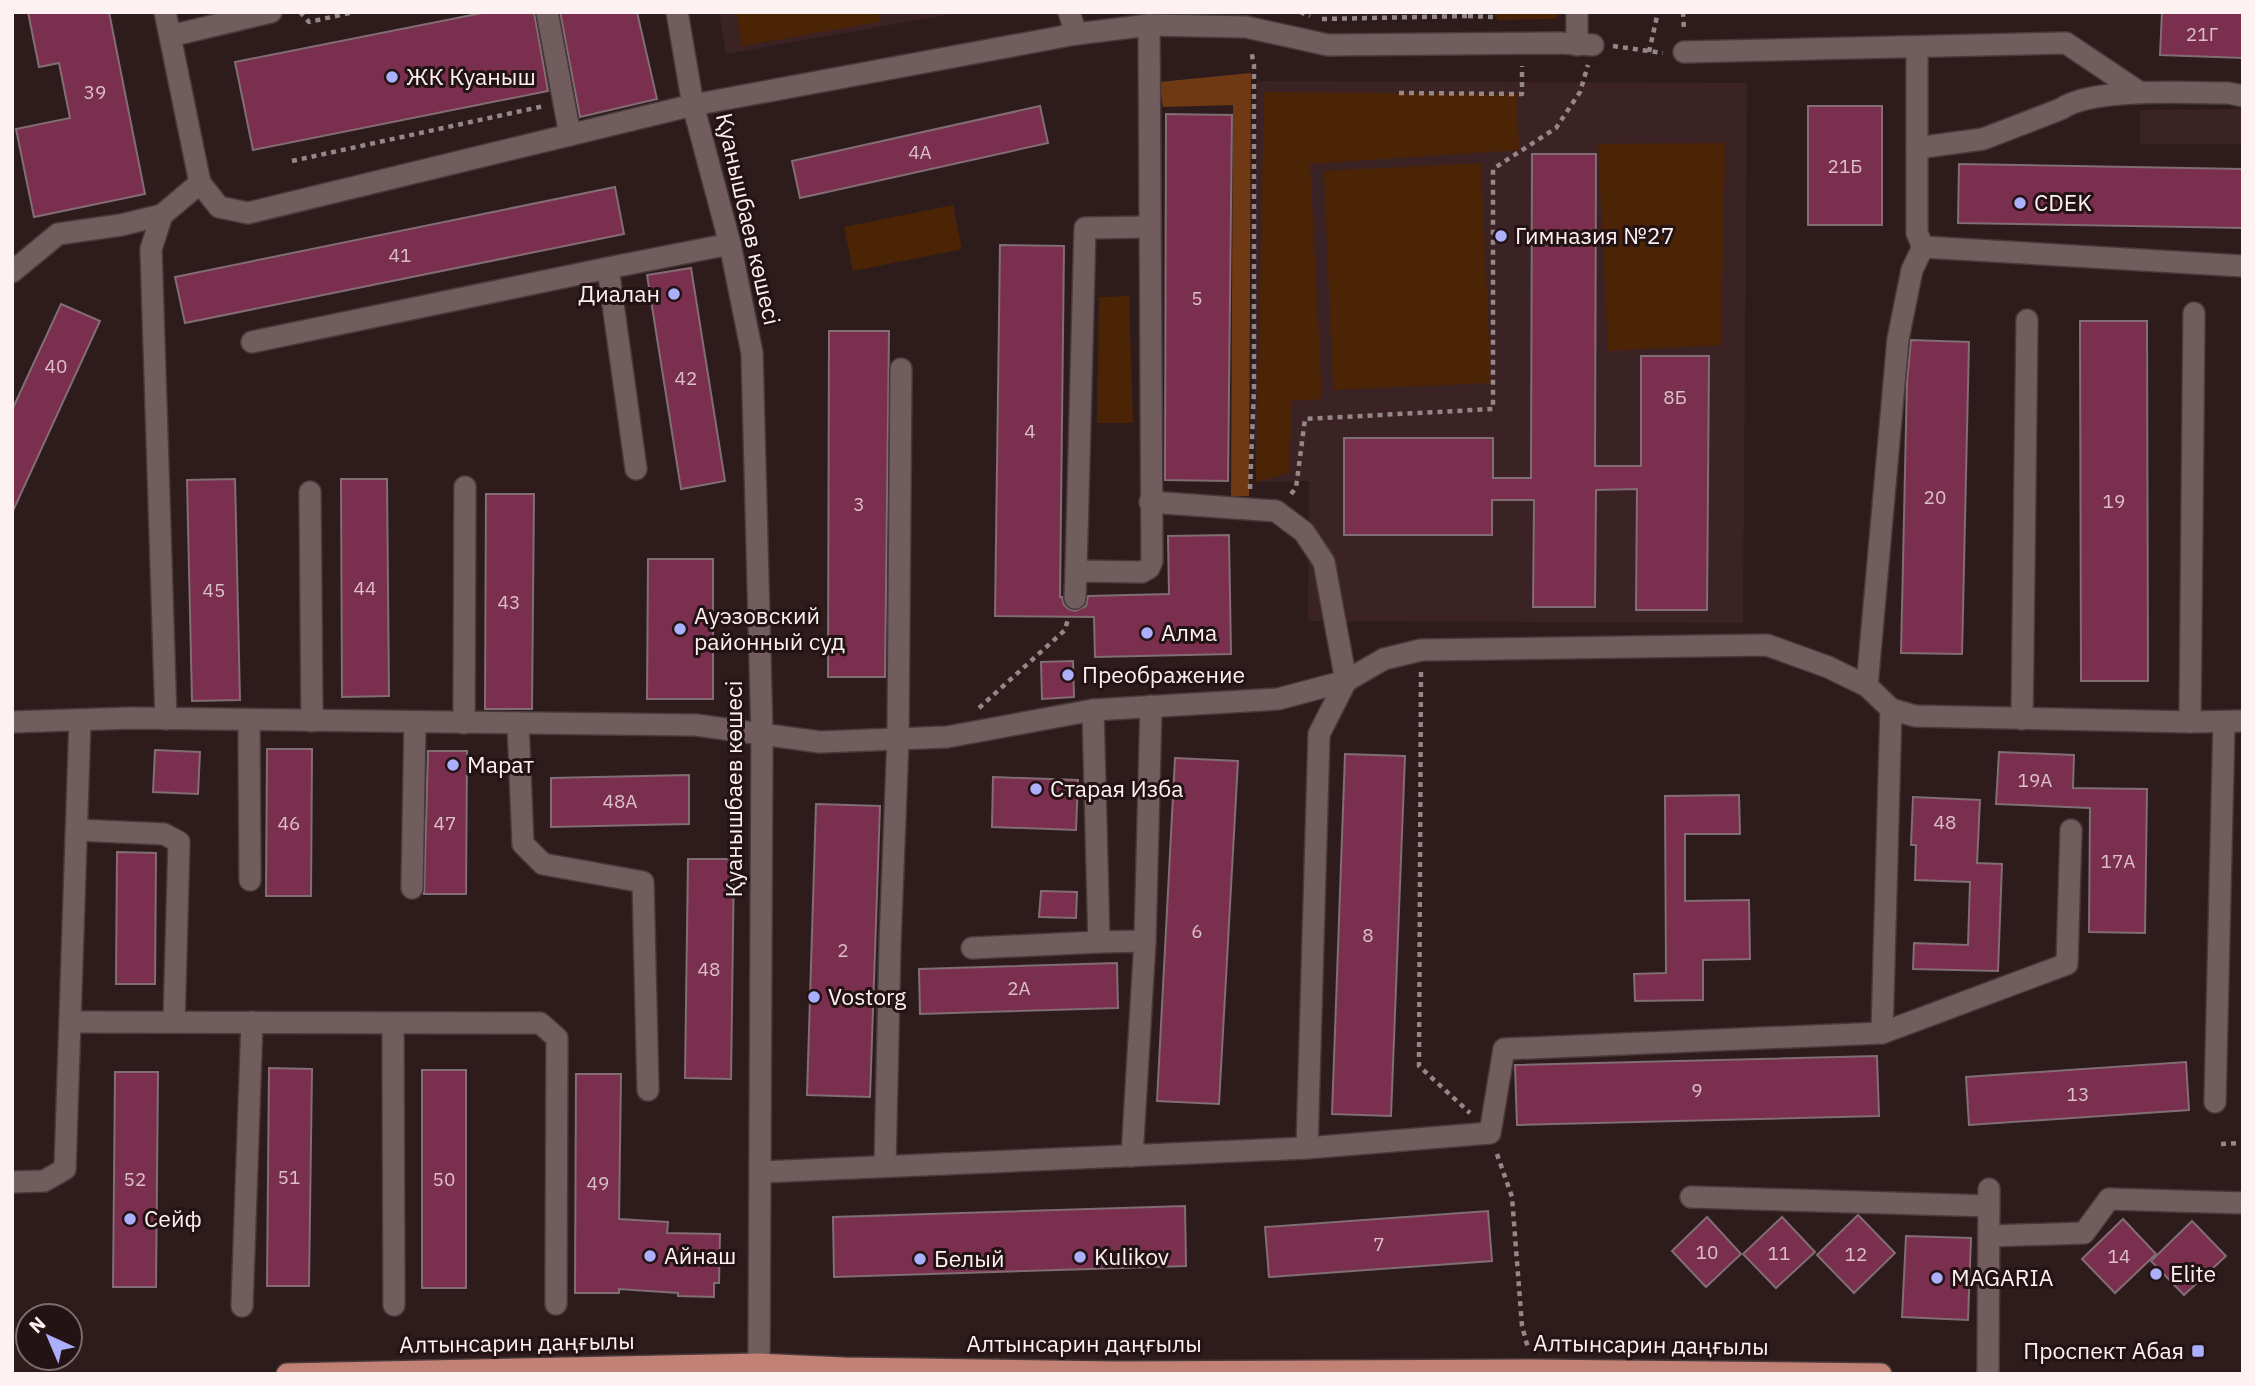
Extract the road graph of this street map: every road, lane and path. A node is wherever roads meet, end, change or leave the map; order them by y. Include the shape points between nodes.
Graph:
1 (165, 12) edge
2 (271, 12) edge
3 (300, 12) edge
4 (355, 12) edge
5 (547, 12) edge
6 (677, 12) edge
7 (1069, 12) edge
8 (1300, 12) edge
9 (1577, 12) edge
10 (1658, 12) edge
11 (1468, 14) edge
12 (1493, 17) dead end
13 (1149, 25) junction
14 (1246, 27) junction
15 (1076, 34) junction
16 (170, 36) junction
17 (1585, 45) junction
18 (1917, 47) junction
19 (1649, 52) junction
20 (1684, 52) dead end
21 (1658, 53) dead end
22 (1522, 71) dead end
23 (2138, 92) junction
24 (1399, 93) dead end
25 (2243, 96) edge
26 (564, 101) junction
27 (693, 105) junction
28 (570, 135) junction
29 (1917, 148) junction
30 (292, 161) dead end
31 (200, 183) junction
32 (162, 215) junction
33 (1149, 227) junction
34 (730, 244) junction
35 (1923, 247) junction
36 (2243, 265) edge
37 (608, 268) junction
38 (12, 272) edge
39 (2194, 313) dead end
40 (2027, 320) dead end
41 (251, 342) dead end
42 (901, 369) dead end
43 (636, 469) dead end
44 (465, 487) dead end
45 (310, 492) dead end
46 (1150, 502) junction
47 (1248, 507) junction
48 (1276, 511) junction
49 (1076, 571) junction
50 (1075, 598) joint
51 (1421, 650) junction
52 (1346, 681) junction
53 (1867, 687) junction
54 (1150, 706) junction
55 (1891, 709) junction
56 (977, 710) dead end
57 (1093, 710) junction
58 (166, 719) junction
59 (2022, 719) junction
60 (80, 720) junction
61 (249, 721) junction
62 (312, 721) junction
63 (2233, 721) edge
64 (12, 722) edge
65 (415, 722) junction
66 (2190, 722) junction
67 (464, 723) junction
68 (518, 723) junction
69 (762, 735) junction
70 (898, 739) junction
71 (77, 830) junction
72 (2071, 830) dead end
73 (250, 880) dead end
74 (412, 888) dead end
75 (1145, 941) junction
76 (1099, 942) junction
77 (972, 948) dead end
78 (70, 1022) junction
79 (174, 1022) junction
80 (252, 1023) junction
81 (393, 1023) junction
82 (1882, 1033) junction
83 (648, 1090) dead end
84 (2215, 1102) dead end
85 (1490, 1133) junction
86 (2221, 1143) dead end
87 (2243, 1143) edge
88 (1307, 1148) junction
89 (1132, 1156) junction
90 (885, 1166) junction
91 (760, 1172) junction
92 (12, 1182) edge
93 (1692, 1197) dead end
94 (2243, 1203) edge
95 (1989, 1236) junction
96 (394, 1304) dead end
97 (556, 1304) dead end
98 (242, 1306) dead end
99 (758, 1364) junction
100 (844, 1371) edge
101 (1534, 1372) edge
102 (1116, 1373) edge
103 (287, 1374) edge
104 (1881, 1374) edge
105 (1988, 1374) edge

1 - 16 street
2 - 16 street
3 - 4 path via 309,22
5 - 26 street
6 - 27 street, Қуанышбаев көшесі
7 - 15 street
8 - 11 path via 1320,19
9 - 17 street
10 - 19 path
11 - 12 path
13 - 14 street
13 - 15 street
13 - 33 street
14 - 17 street via 1328,45
14 - 47 path via 1254,65 1254,389
15 - 27 street
16 - 31 street
17 - 19 path
17 - 48 path via 1580,92 1556,128 1493,169 1493,409 1305,419 1296,488
18 - 20 street
18 - 23 street via 2066,43
18 - 29 street
19 - 21 path
22 - 24 path via 1522,94
23 - 25 street
23 - 29 street via 2071,101 1983,139
26 - 28 street
26 - 30 path
27 - 28 street
27 - 34 street, Қуанышбаев көшесі
28 - 31 street via 248,213 219,207
29 - 35 street via 1917,233
31 - 32 street
32 - 38 street via 58,234
32 - 58 street via 152,249
33 - 46 street
33 - 49 street via 1084,228
34 - 37 street
34 - 69 street, Қуанышбаев көшесі via 752,353
35 - 36 street
35 - 53 street via 1912,270 1898,339
37 - 41 street
37 - 43 street
39 - 66 street
40 - 59 street
42 - 70 street
44 - 67 street
45 - 62 street
46 - 47 street
46 - 49 street via 1149,568 1142,572
47 - 48 street
48 - 52 street via 1304,532 1324,562
49 - 50 street
50 - 56 path via 1065,630
51 - 52 street via 1384,659
51 - 53 street via 1767,645
51 - 85 path via 1419,1066
52 - 54 street via 1279,699
52 - 88 street via 1320,734
53 - 55 street
54 - 57 street
54 - 75 street
55 - 59 street via 1915,716
55 - 82 street
57 - 70 street via 947,737
57 - 76 street
58 - 60 street
58 - 61 street
59 - 66 street
60 - 64 street
60 - 71 street
61 - 62 street
61 - 73 street
62 - 65 street
63 - 66 street
63 - 84 street
65 - 67 street
65 - 74 street
67 - 68 street
68 - 69 street via 696,725
68 - 83 street via 523,844 543,864 643,882
69 - 70 street via 820,742
69 - 91 street, Қуанышбаев көшесі
70 - 90 street
71 - 78 street
71 - 79 street via 164,834 180,842
72 - 82 street via 2067,964
75 - 76 street
75 - 89 street
76 - 77 street
78 - 79 street
78 - 92 street via 65,1169 44,1181
79 - 80 street
80 - 81 street
80 - 98 street
81 - 96 street
81 - 97 street via 540,1023 557,1038
82 - 85 street via 1504,1049
85 - 88 street
85 - 101 path via 1512,1197 1522,1326
86 - 87 path
88 - 89 street
89 - 90 street
90 - 91 street
91 - 99 street, Қуанышбаев көшесі
93 - 95 street via 1989,1197
94 - 95 street via 2109,1199 2084,1233
95 - 105 street
99 - 100 main road, Алтынсарин даңғылы
99 - 103 main road, Алтынсарин даңғылы
100 - 102 main road, Алтынсарин даңғылы
101 - 102 main road, Алтынсарин даңғылы
101 - 104 main road, Алтынсарин даңғылы

